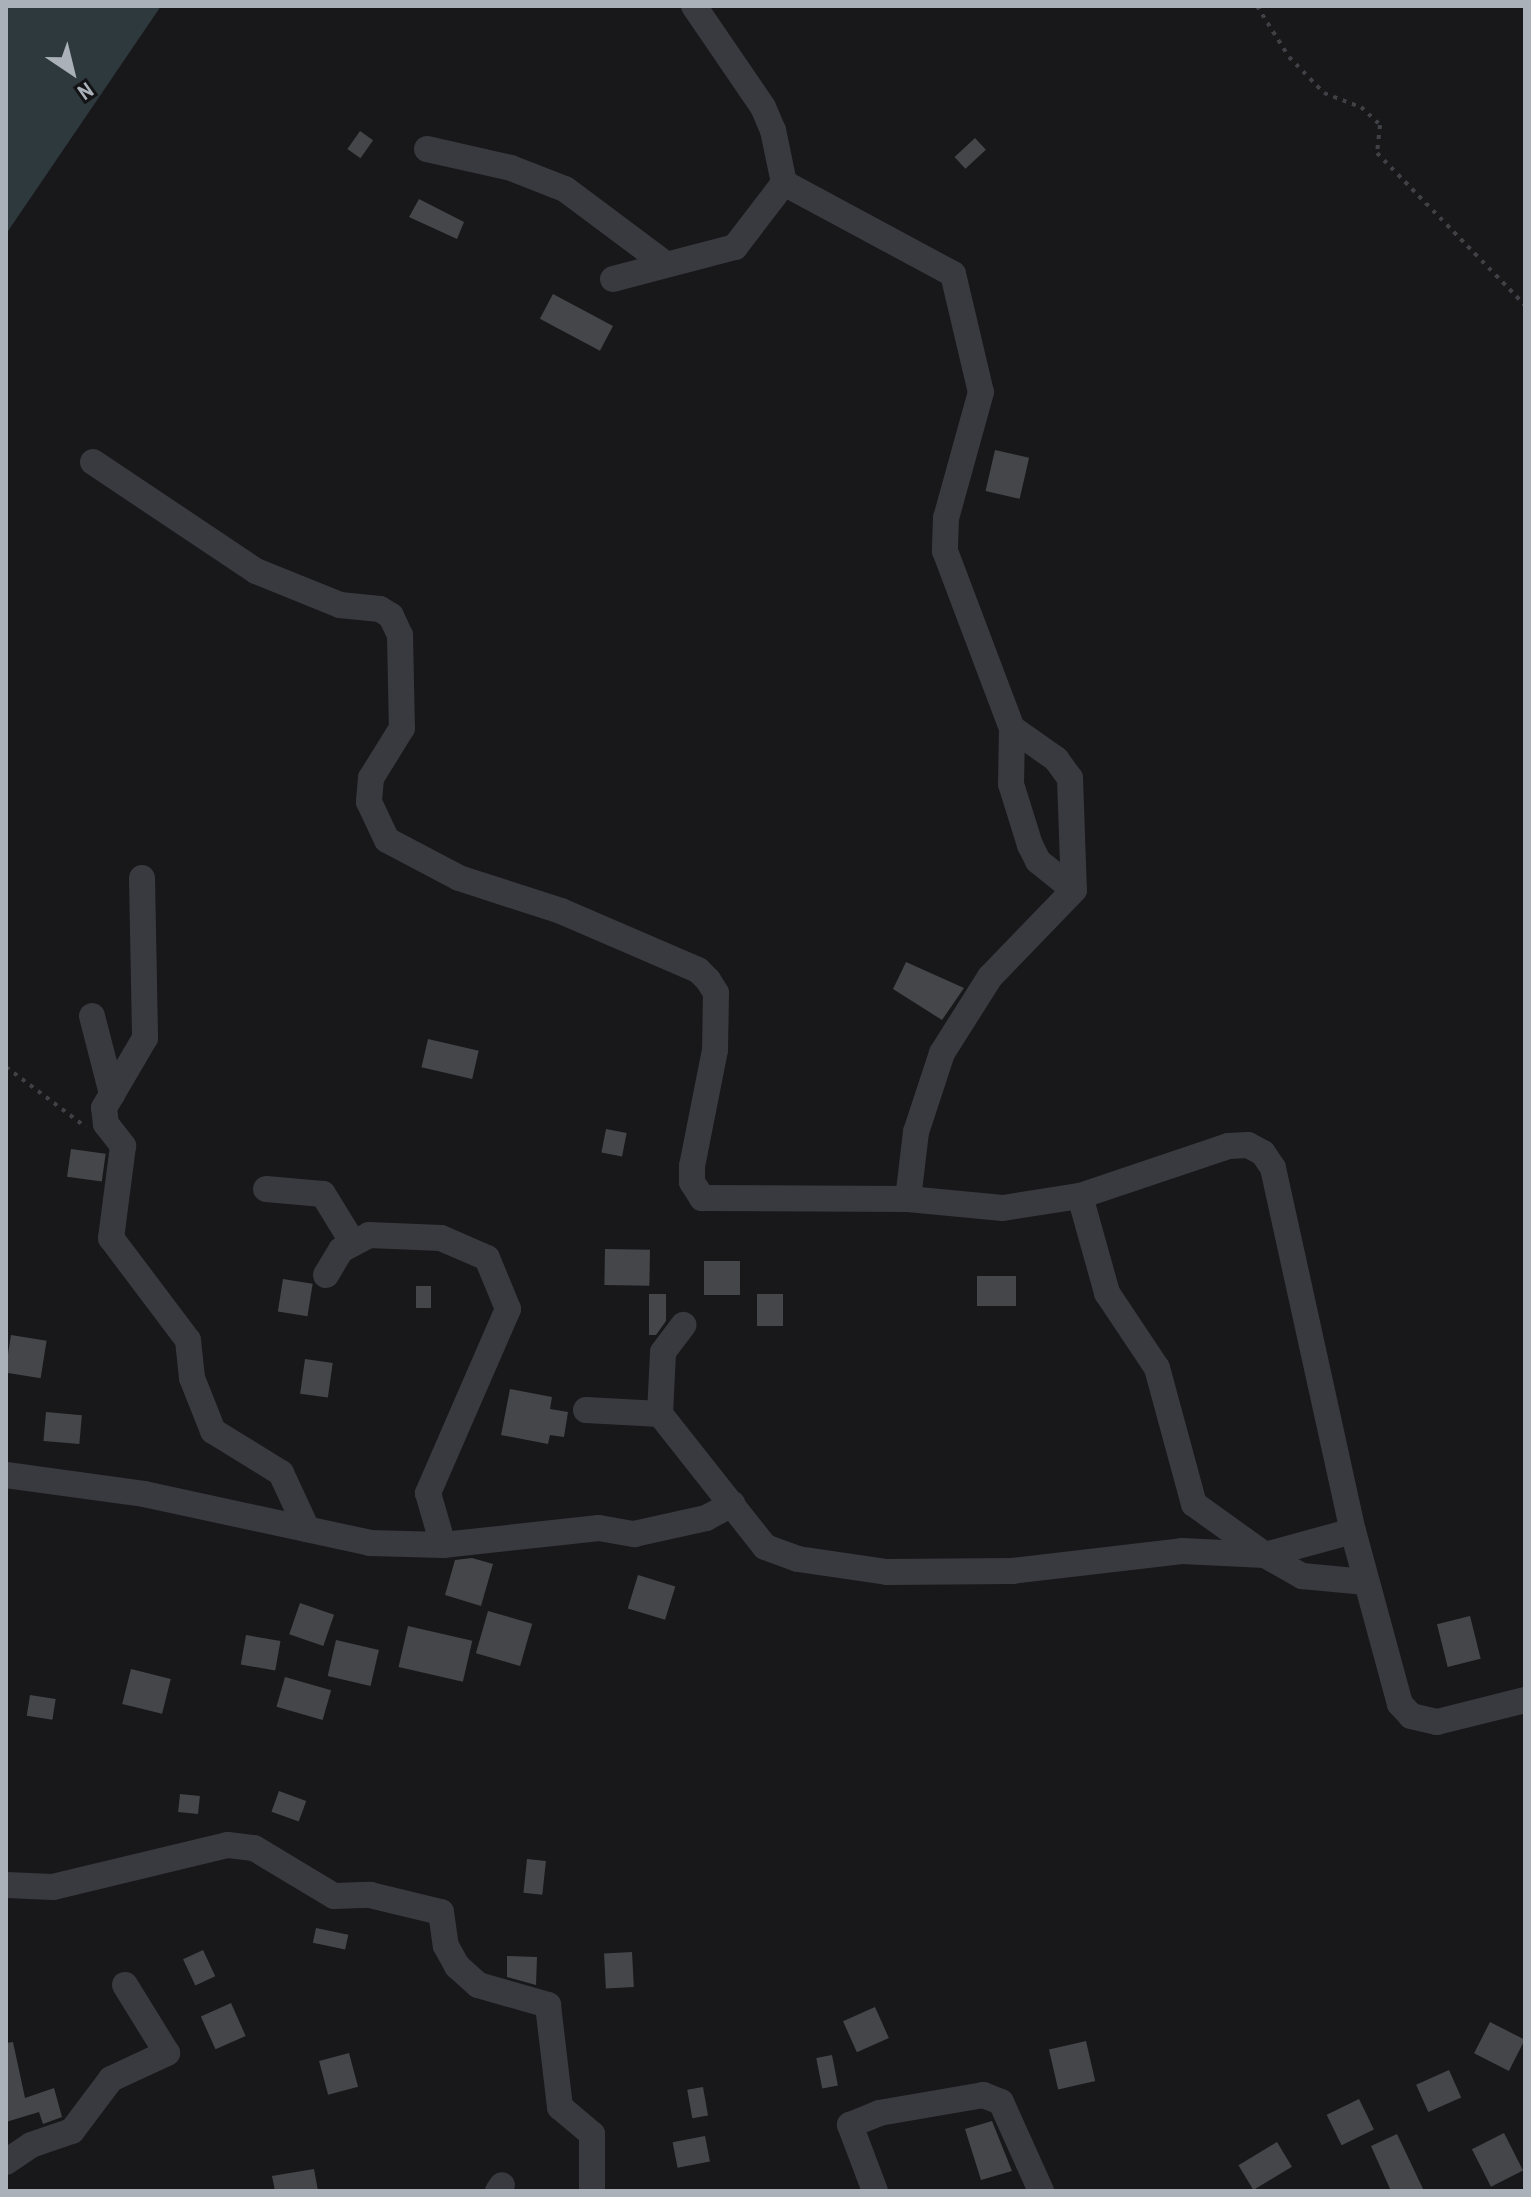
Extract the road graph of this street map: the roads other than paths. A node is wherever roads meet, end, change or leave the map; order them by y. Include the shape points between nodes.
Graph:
1 (694, 6) edge
2 (427, 149) dead end
3 (784, 183) junction
4 (664, 263) junction
5 (613, 279) dead end
6 (93, 462) dead end
7 (1012, 728) junction
8 (142, 878) dead end
9 (1074, 890) junction
10 (92, 1016) dead end
11 (112, 1094) junction
12 (266, 1189) dead end
13 (1080, 1196) junction
14 (908, 1199) junction
15 (353, 1243) junction
16 (326, 1275) dead end
17 (683, 1325) dead end
18 (586, 1410) dead end
19 (660, 1414) junction
20 (6, 1475) edge
21 (732, 1504) junction
22 (307, 1529) junction
23 (1353, 1531) junction
24 (443, 1545) junction
25 (1265, 1555) junction
26 (1366, 1582) junction
27 (1525, 1700) edge
28 (6, 1885) edge
29 (125, 1985) dead end
30 (6, 2162) edge
31 (592, 2191) edge
32 (875, 2191) edge
33 (1041, 2191) edge

1 - 3 street via 763,107
2 - 4 street via 511,168 565,189
3 - 4 street via 735,247 691,262
3 - 7 street via 953,274 981,392 946,518 945,551
4 - 5 street
6 - 14 street via 256,571 340,605 380,609 391,616 400,635 402,728 371,778 369,802 387,840 459,878 561,911 698,970 708,980 716,993 715,1050 692,1166 692,1182 702,1198
7 - 9 street via 1011,784 1030,845 1038,861
7 - 9 street via 1056,759 1070,778
8 - 11 street via 145,1038
9 - 14 street via 990,977 942,1053 916,1132
10 - 11 street
11 - 22 street via 104,1108 106,1124 123,1146 111,1238 119,1254 156,1290 188,1340 192,1378 213,1431 281,1473
12 - 15 street via 323,1194
13 - 14 street via 1003,1208
13 - 23 street via 1229,1146 1248,1145 1263,1153 1273,1168
13 - 25 street via 1107,1293 1157,1368 1194,1504
15 - 16 street via 341,1250
15 - 24 street via 369,1235 405,1234 464,1246 487,1258 508,1309 428,1493
17 - 19 street via 663,1352
18 - 19 street
19 - 21 street
20 - 22 street via 144,1494
21 - 24 street via 706,1518 634,1534 599,1528
21 - 25 street via 765,1547 887,1572 1012,1571 1149,1551
22 - 24 street via 370,1543
23 - 25 street
23 - 26 street
25 - 26 street via 1302,1576
26 - 27 street via 1400,1704 1411,1716 1437,1722
28 - 31 street via 53,1887 228,1845 254,1848 334,1896 370,1895 441,1912 446,1946 457,1966 478,1985 548,2005 560,2107 592,2134
29 - 30 street via 167,2053 111,2079 72,2131 31,2145
32 - 33 street via 850,2125 879,2113 983,2095 1001,2102

